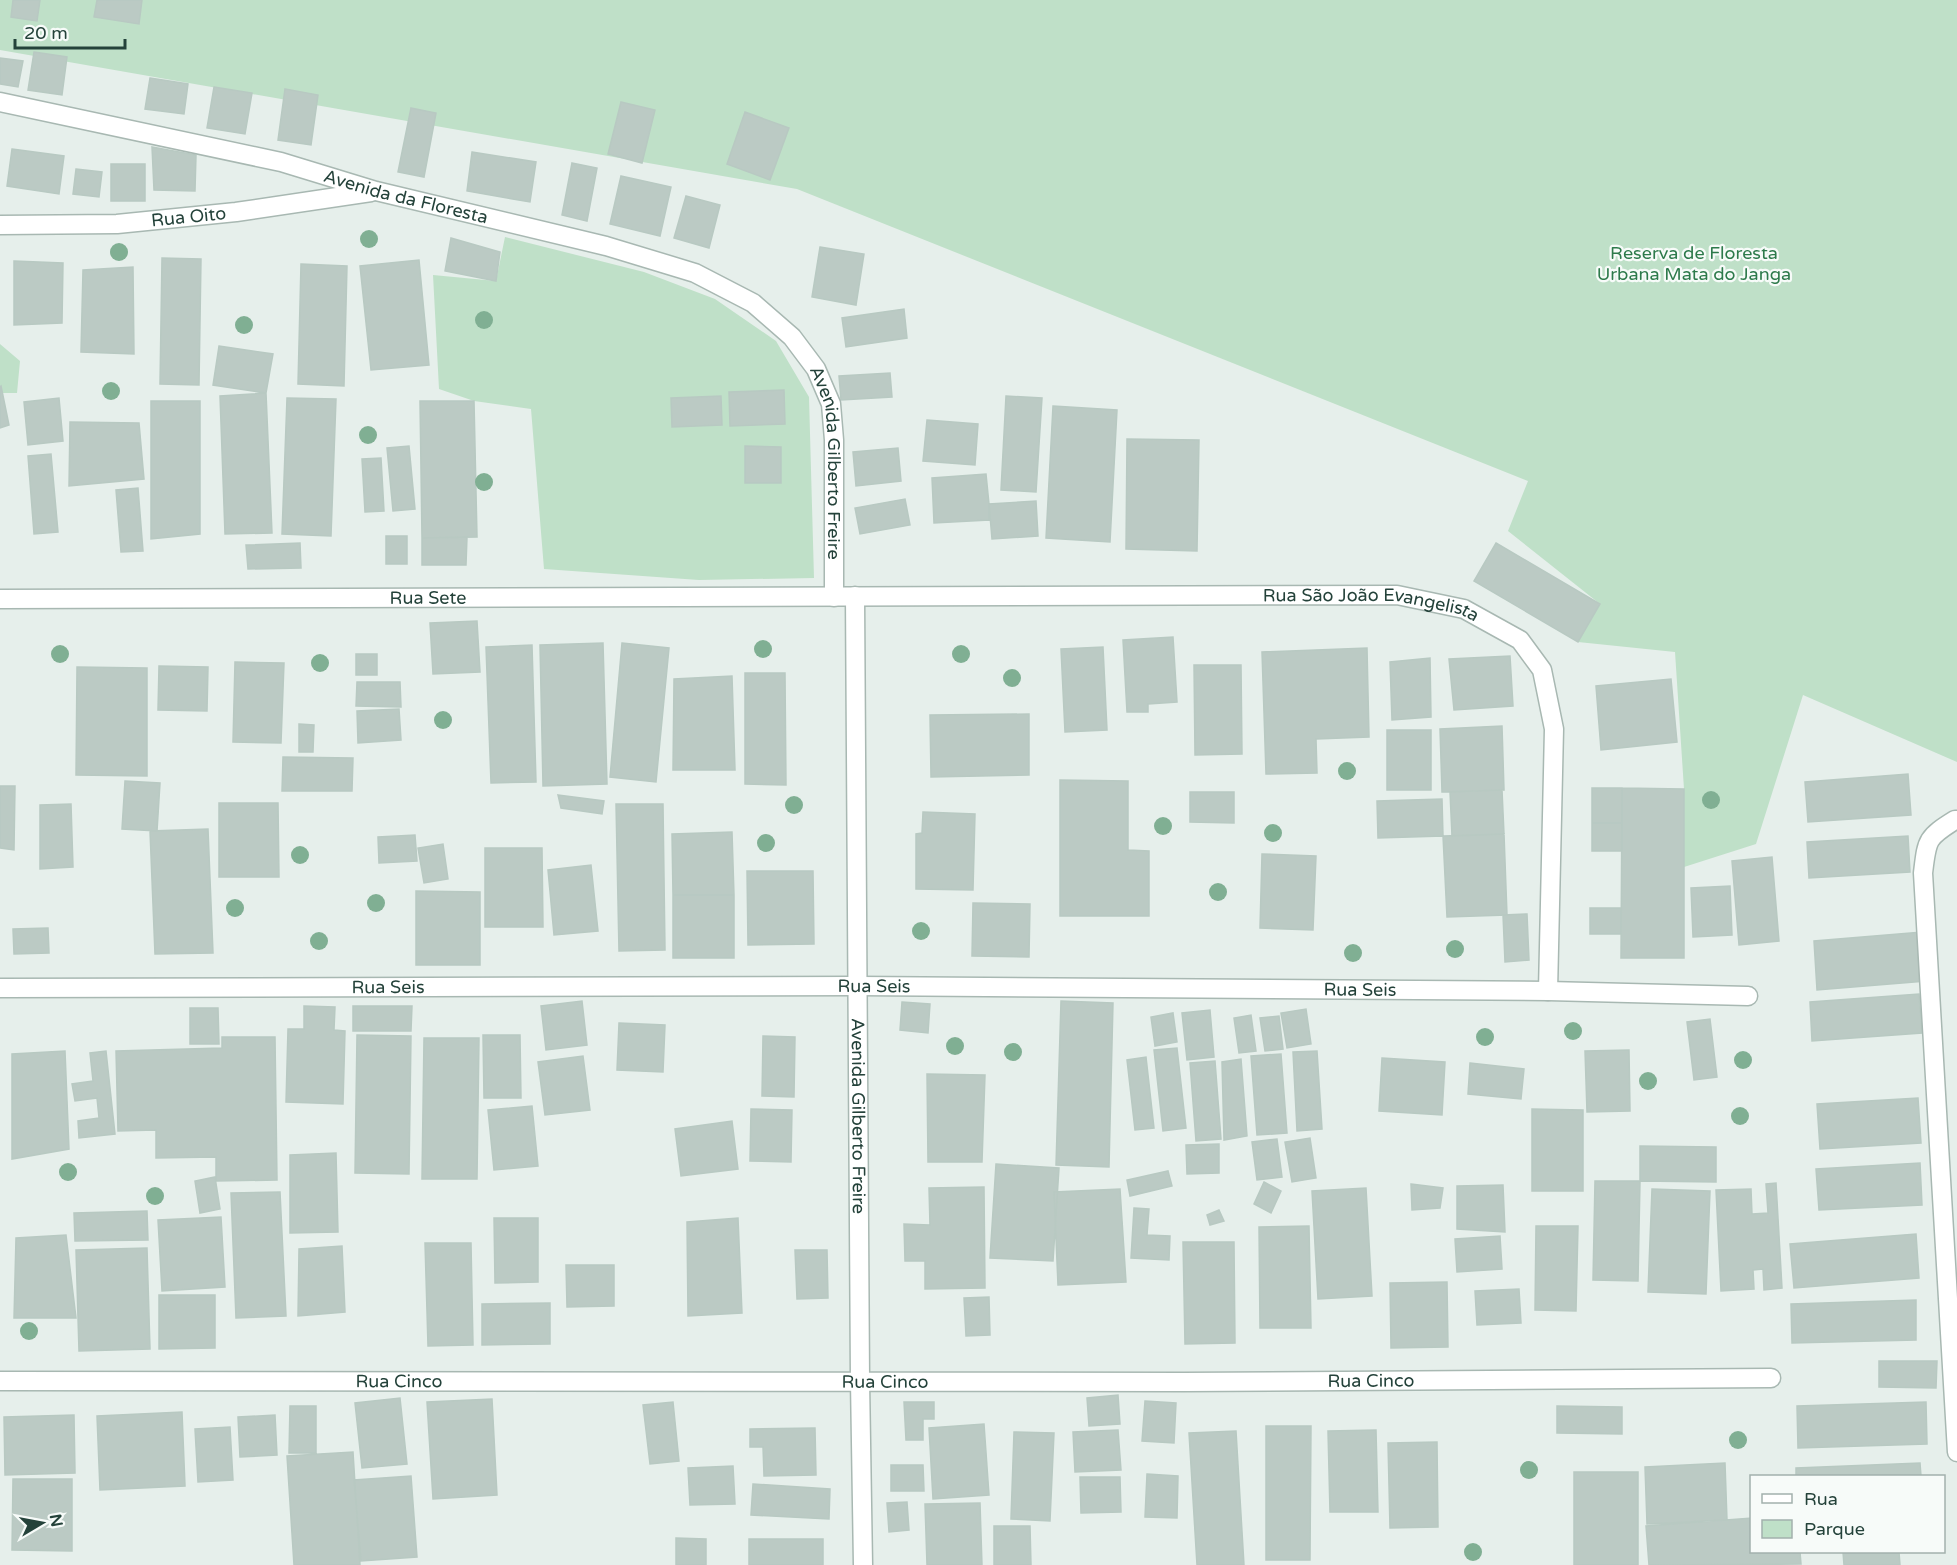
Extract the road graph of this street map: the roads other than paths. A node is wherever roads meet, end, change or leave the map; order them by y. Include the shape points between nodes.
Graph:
1 (0, 102) edge
2 (376, 191) junction
3 (0, 225) edge
4 (792, 337) joint
5 (855, 596) junction
6 (834, 597) junction
7 (0, 599) edge
8 (1957, 820) edge
9 (859, 986) junction
10 (0, 988) edge
11 (1548, 991) junction
12 (1748, 996) dead end
13 (1954, 1345) edge
14 (1771, 1378) dead end
15 (0, 1381) edge
16 (860, 1381) junction
17 (1957, 1452) edge
18 (863, 1565) edge

1 - 2 street, Avenida da Floresta via 281,162
2 - 3 street, Rua Oito via 236,212 117,224
2 - 4 street, Avenida da Floresta via 606,246 695,273 753,303
4 - 6 street, Avenida Gilberto Freire via 816,369 831,404
5 - 6 street, Rua Sete
5 - 9 street, Avenida Gilberto Freire
5 - 11 street, Rua São João Evangelista via 1397,595 1464,609 1520,640 1542,670 1554,729
6 - 7 street, Rua Sete
8 - 13 street via 1939,829 1926,843 1923,873
9 - 10 street, Rua Seis
9 - 11 street, Rua Seis
9 - 16 street, Avenida Gilberto Freire
11 - 12 street, Rua Seis
13 - 17 street
14 - 16 street, Rua Cinco
15 - 16 street, Rua Cinco
16 - 18 street, Avenida Gilberto Freire

